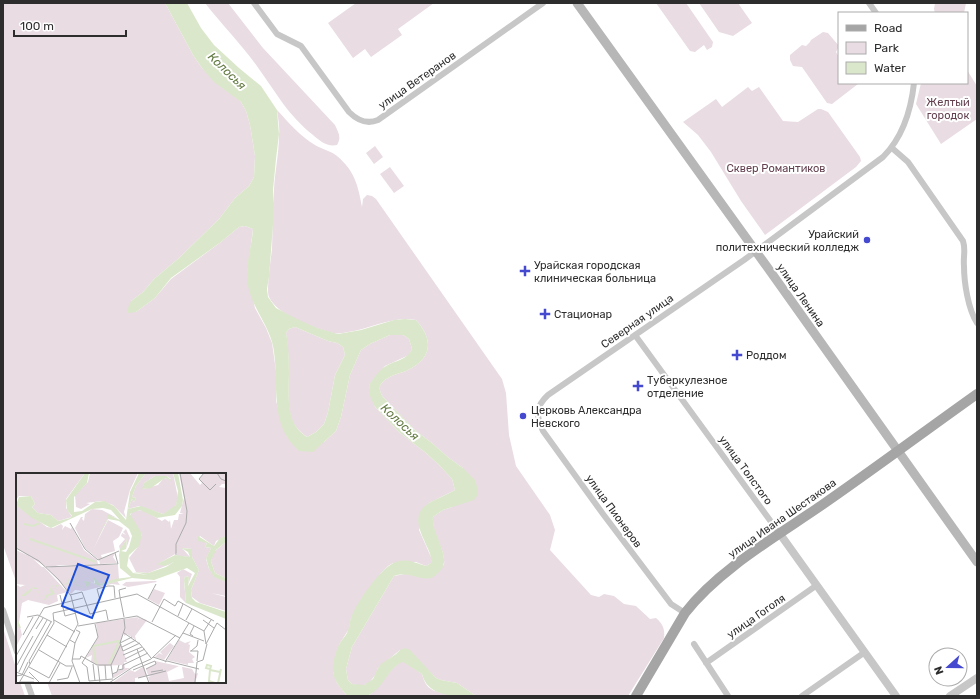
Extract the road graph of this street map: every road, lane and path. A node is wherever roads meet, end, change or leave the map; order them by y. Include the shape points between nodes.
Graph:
1 (254, 3) edge
2 (543, 3) edge
3 (576, 3) edge
4 (869, 3) edge
5 (875, 12) edge
6 (914, 84) edge
7 (892, 148) junction
8 (756, 251) junction
9 (977, 323) edge
10 (635, 335) junction
11 (977, 394) edge
12 (537, 413) joint
13 (898, 451) junction
14 (780, 534) junction
15 (977, 562) edge
16 (817, 585) junction
17 (3, 610) edge
18 (685, 613) junction
19 (694, 644) dead end
20 (16, 649) edge
21 (865, 652) junction
22 (706, 663) junction
23 (977, 678) edge
24 (27, 683) edge
25 (32, 696) edge
26 (636, 696) edge
27 (728, 696) edge
28 (802, 696) edge
29 (896, 696) edge
30 (950, 696) edge

1 - 2 street, улица Ветеранов via 277,34 301,46 352,115 362,122 374,122
3 - 8 main road, улица Ленина
4 - 5 street
6 - 7 street, Северная улица via 907,119
7 - 8 street, Северная улица via 872,167
7 - 9 street via 908,162 962,241 969,304
8 - 10 street, Северная улица
8 - 13 main road, улица Ленина
10 - 12 street, Северная улица via 548,395
10 - 14 street, улица Толстого
11 - 13 main road, улица Ивана Шестакова
12 - 18 street, улица Пионеров via 543,431 603,514 671,604
13 - 14 main road, улица Ивана Шестакова
13 - 15 main road, улица Ленина
14 - 16 street, улица Толстого
14 - 18 main road, улица Ивана Шестакова via 708,588
16 - 21 street, улица Толстого
16 - 22 street, улица Гоголя
17 - 20 street
18 - 26 main road, улица Ивана Шестакова
19 - 22 street
21 - 28 street
21 - 29 street, улица Толстого
22 - 27 street
23 - 30 street
24 - 25 street

